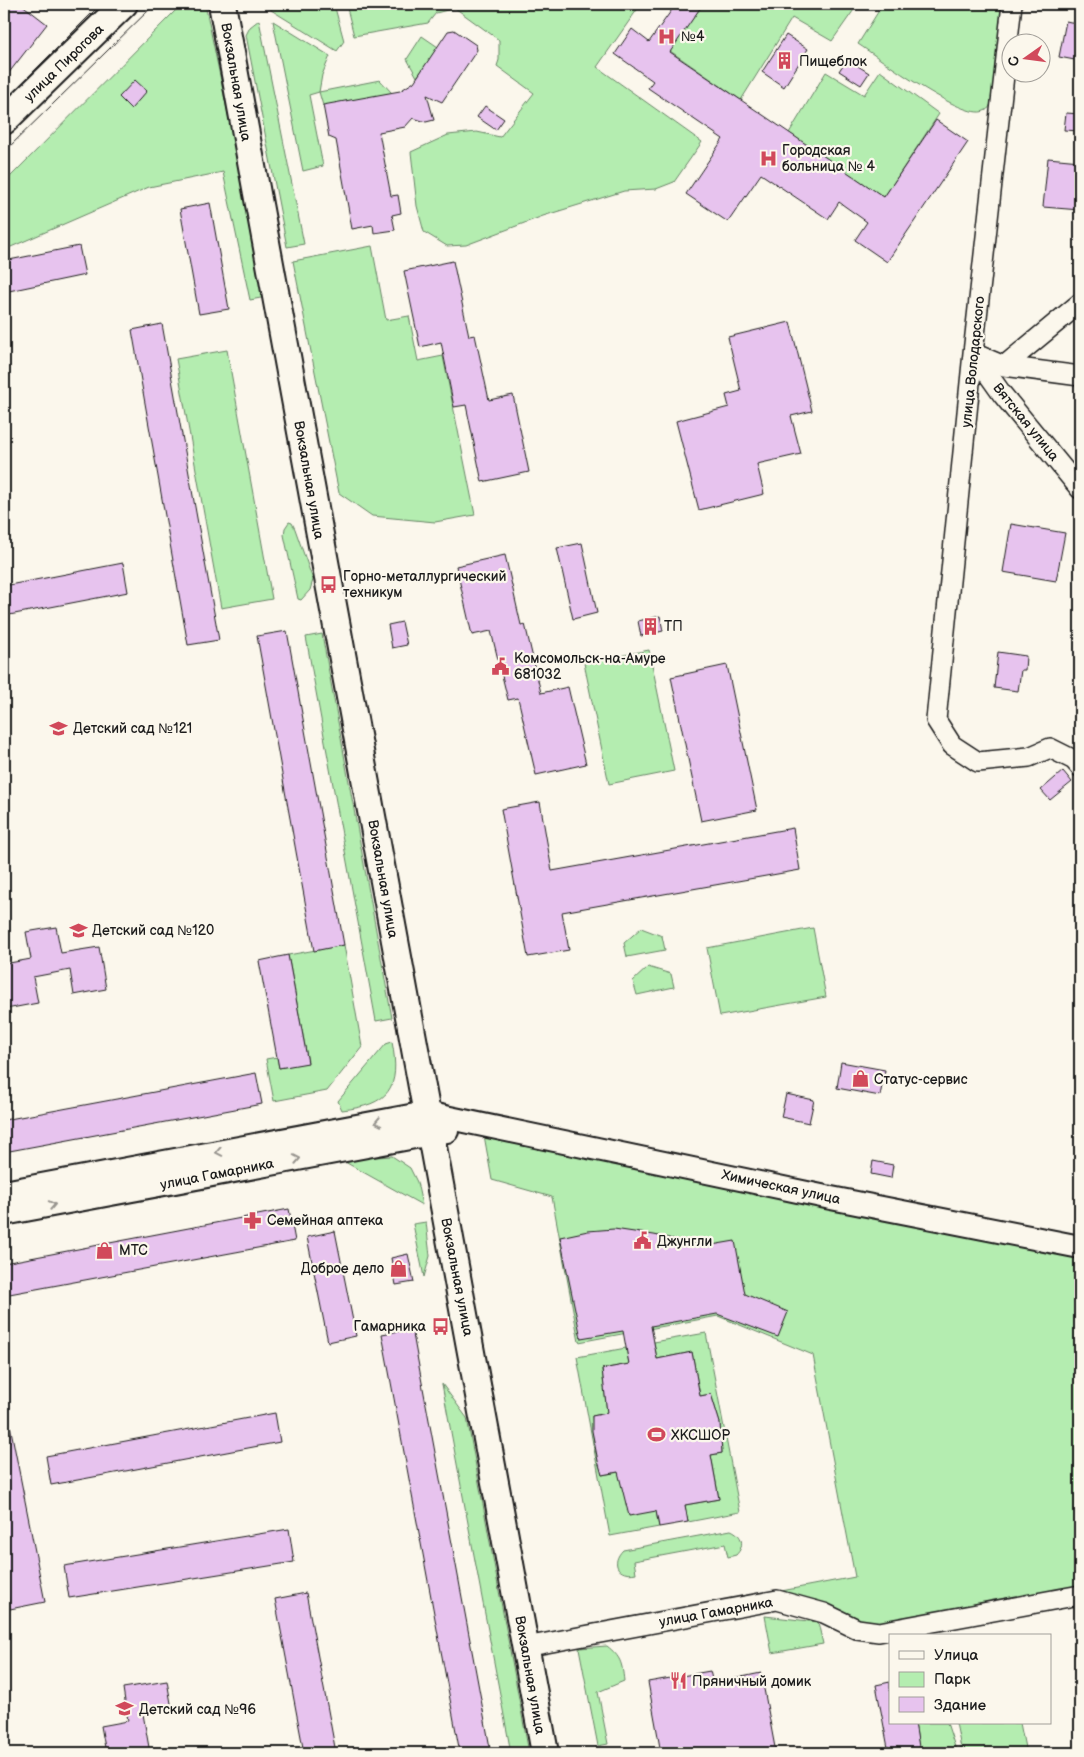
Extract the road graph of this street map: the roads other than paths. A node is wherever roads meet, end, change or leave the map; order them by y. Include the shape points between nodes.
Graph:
1 (124, 4) edge
2 (222, 4) edge
3 (1012, 4) edge
4 (4, 121) edge
5 (1080, 303) edge
6 (973, 354) junction
7 (1004, 366) junction
8 (1080, 376) edge
9 (1080, 489) edge
10 (1080, 767) edge
11 (428, 1124) junction
12 (4, 1192) edge
13 (4, 1214) edge
14 (1080, 1247) edge
15 (1080, 1595) edge
16 (525, 1647) junction
17 (545, 1753) edge

1 - 4 main road, улица Пирогова
2 - 11 main road, Вокзальная улица
3 - 6 street, улица Володарского
5 - 7 street
6 - 7 street
6 - 9 street, Вятская улица
6 - 10 street, улица Володарского via 936,720 952,745 978,762 1029,757 1050,748 1074,760
7 - 8 street
11 -> 12 street, улица Гамарника
13 -> 11 street, улица Гамарника
11 - 14 street, Химическая улица via 482,1124
11 - 16 main road, Вокзальная улица
15 - 16 street, улица Гамарника via 879,1632 857,1629 824,1613 777,1600
16 - 17 main road, Вокзальная улица

